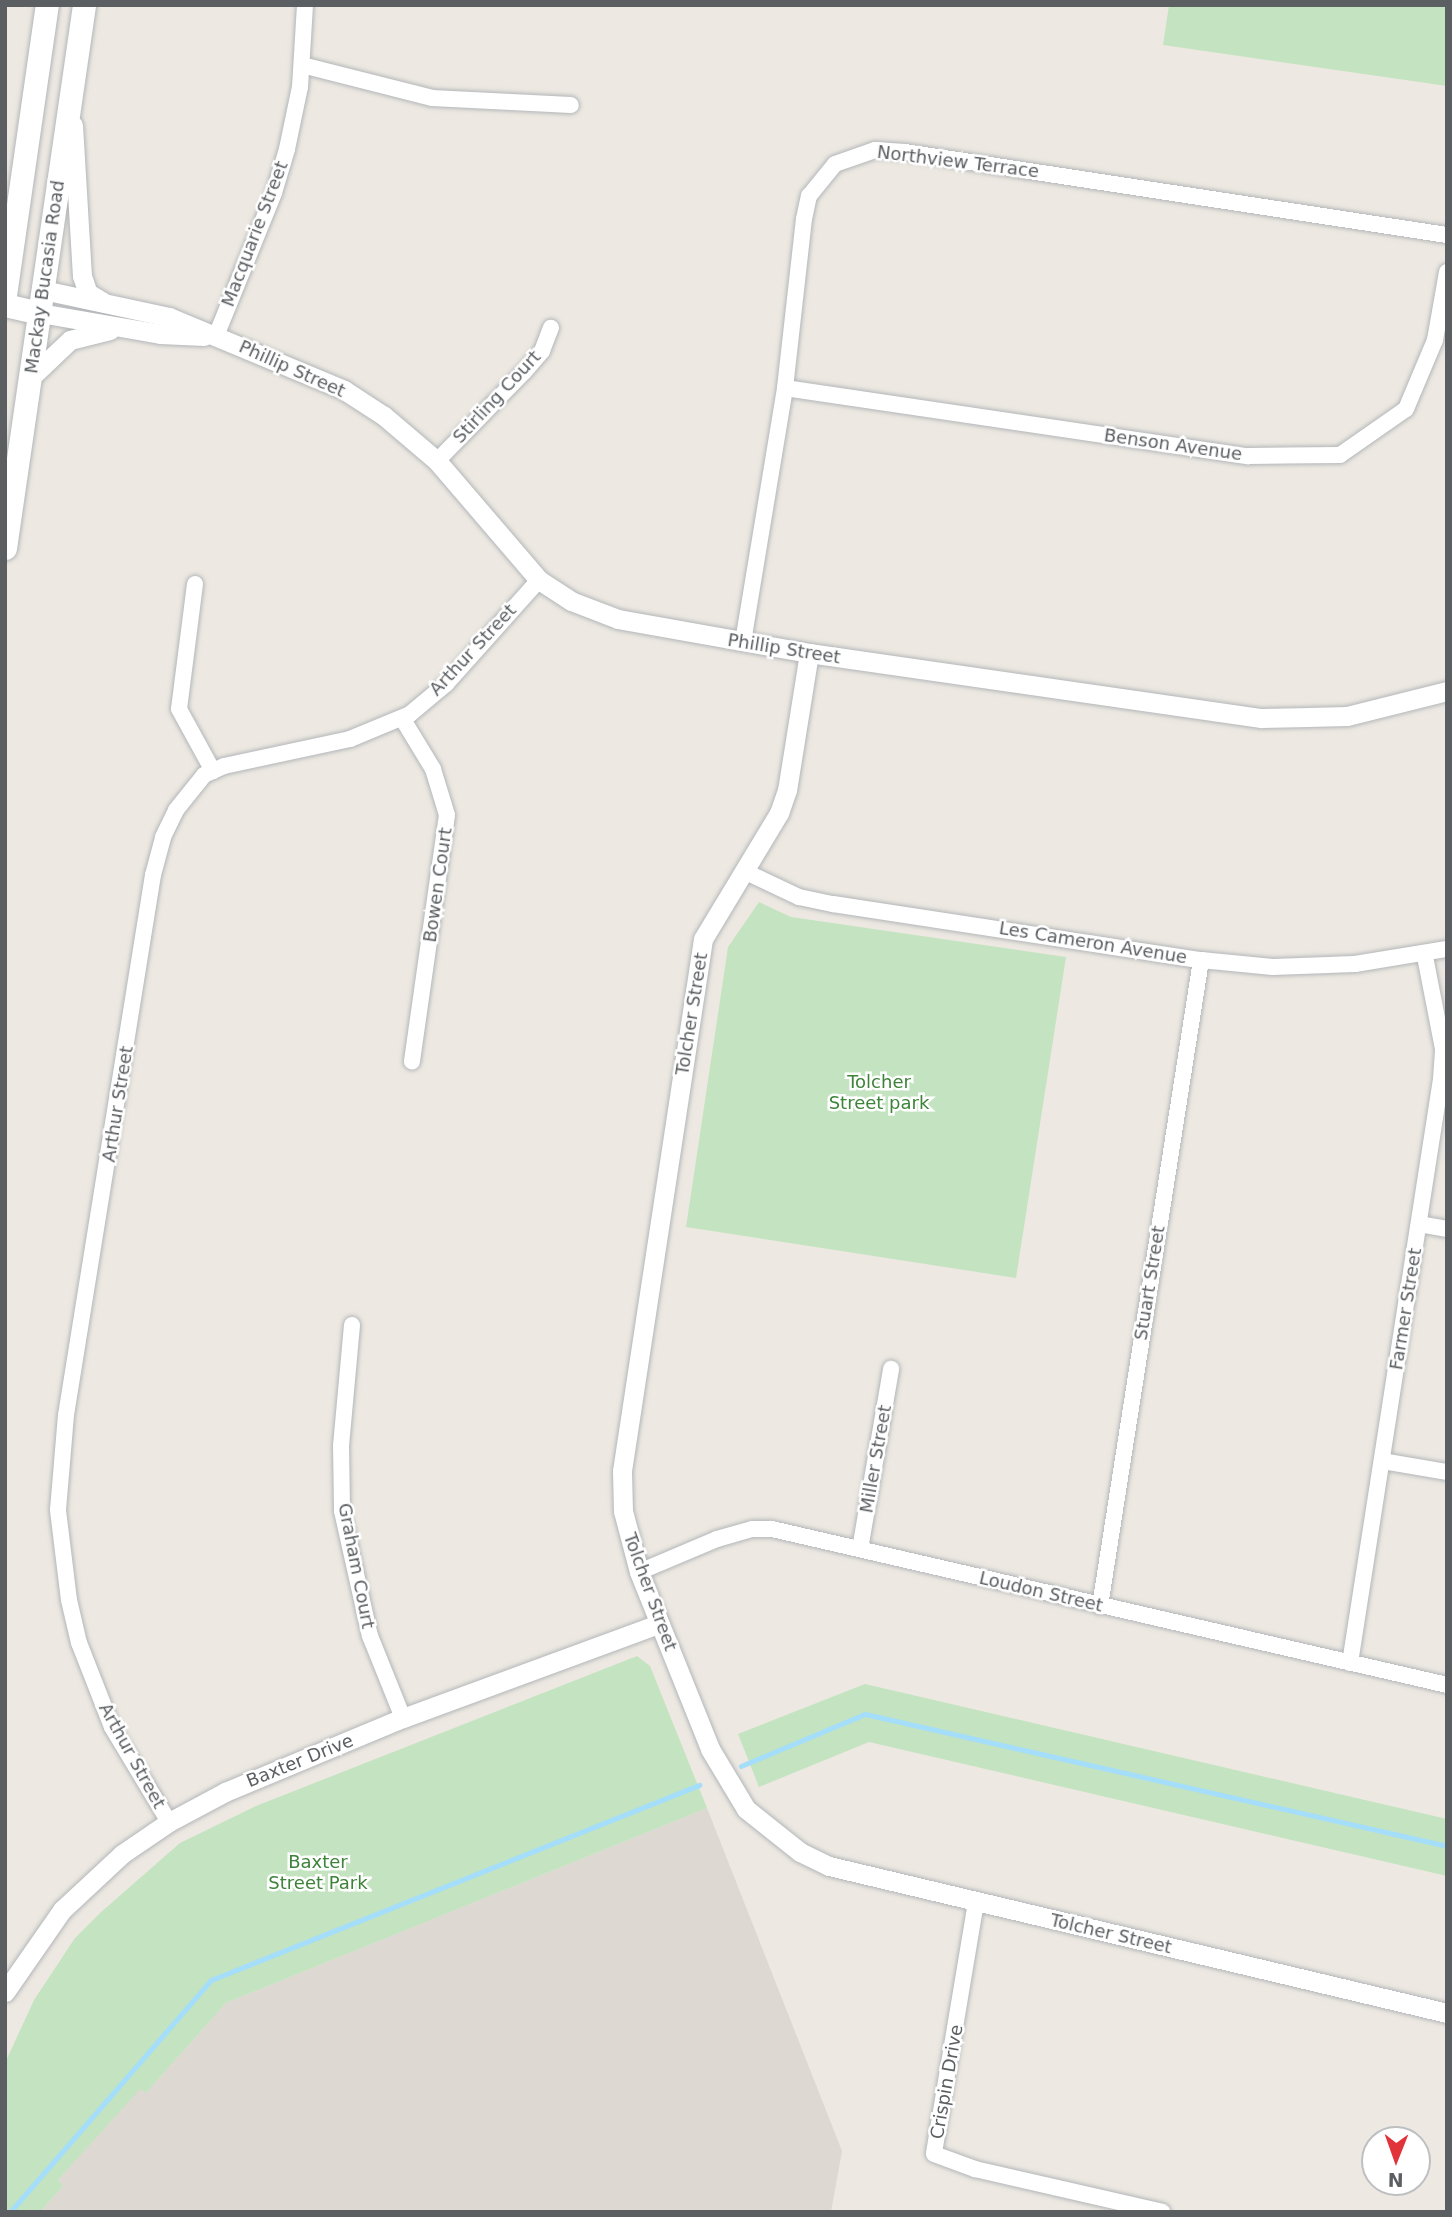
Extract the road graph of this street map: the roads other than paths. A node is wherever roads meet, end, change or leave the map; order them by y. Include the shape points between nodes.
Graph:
1 (47, 5) edge
2 (84, 5) edge
3 (304, 5) edge
4 (302, 65) junction
5 (72, 96) junction
6 (571, 105) dead end
7 (18, 207) junction
8 (5, 227) edge
9 (1447, 235) edge
10 (1447, 272) edge
11 (6, 284) edge
12 (43, 290) junction
13 (103, 302) junction
14 (5, 305) edge
15 (40, 313) junction
16 (551, 328) dead end
17 (135, 331) junction
18 (215, 336) junction
19 (31, 377) junction
20 (785, 387) junction
21 (436, 461) junction
22 (5, 548) edge
23 (539, 580) junction
24 (195, 584) dead end
25 (743, 642) junction
26 (809, 653) junction
27 (1447, 691) edge
28 (402, 718) junction
29 (213, 771) junction
30 (746, 872) junction
31 (1447, 949) edge
32 (1425, 956) junction
33 (1201, 960) junction
34 (412, 1062) dead end
35 (1419, 1224) junction
36 (1447, 1229) edge
37 (352, 1325) dead end
38 (891, 1369) dead end
39 (1382, 1461) junction
40 (1447, 1472) edge
41 (860, 1549) junction
42 (639, 1572) junction
43 (1100, 1606) junction
44 (659, 1624) junction
45 (1350, 1663) junction
46 (1447, 1685) edge
47 (403, 1718) junction
48 (169, 1822) junction
49 (976, 1902) junction
50 (5, 1992) edge
51 (1447, 2012) edge
52 (1162, 2212) edge

1 - 7 main road, Mackay Bucasia Road
2 - 5 main road, Mackay Bucasia Road
3 - 4 street, Macquarie Street
4 - 6 street via 442,99
4 - 18 street, Macquarie Street via 274,193
5 - 12 main road, Mackay Bucasia Road
5 - 13 street via 81,270 88,293
7 - 8 street
7 - 11 main road, Mackay Bucasia Road
9 - 20 street, Northview Terrace via 905,152 855,154 835,164 809,196
10 - 20 street, Benson Avenue via 1435,340 1406,409 1340,455 1248,456
11 - 12 main road, Phillip Street
12 - 13 street, Phillip Street
12 - 15 main road, Mackay Bucasia Road
13 - 18 street, Phillip Street via 160,314
14 - 15 main road, Phillip Street
15 - 17 street, Phillip Street
15 - 19 main road, Mackay Bucasia Road
16 - 21 street, Stirling Court via 542,351 524,372
17 - 18 street, Phillip Street
17 - 19 street via 100,331 75,338 56,350
18 - 21 street, Phillip Street via 344,390 384,415
19 - 22 main road, Mackay Bucasia Road
20 - 25 street, Northview Terrace
21 - 23 street, Phillip Street
23 - 25 street, Phillip Street via 571,601 618,619
23 - 28 street, Arthur Street via 446,684
24 - 29 street via 179,709
25 - 26 street, Phillip Street
26 - 27 street, Phillip Street via 1261,718 1348,716
26 - 30 street, Tolcher Street via 787,790
28 - 29 street, Arthur Street via 349,739
28 - 34 street, Bowen Court via 433,769 447,815
29 - 48 street, Arthur Street via 204,775 176,810 153,875 60,1463 62,1558 79,1643 112,1727
30 - 33 street, Les Cameron Avenue via 799,897 833,904
30 - 42 street, Tolcher Street via 703,939 622,1471 623,1511
31 - 32 street, Les Cameron Avenue
32 - 33 street, Les Cameron Avenue via 1273,967
32 - 35 street, Farmer Street via 1443,1049
33 - 43 street, Stuart Street
35 - 36 street
35 - 39 street, Farmer Street
37 - 47 street, Graham Court via 341,1445 342,1511 370,1636
38 - 41 street, Miller Street
39 - 40 street
39 - 45 street, Farmer Street
41 - 42 street, Loudon Street via 752,1529
41 - 43 street, Loudon Street
42 - 44 street, Tolcher Street
43 - 45 street, Loudon Street
44 - 47 street, Baxter Drive
44 - 49 street, Tolcher Street via 724,1777 758,1820 800,1852 829,1866
45 - 46 street, Loudon Street
47 - 48 street, Baxter Drive via 225,1791
48 - 50 street, Baxter Drive via 122,1854 62,1910
49 - 51 street, Tolcher Street
49 - 52 street, Crispin Drive via 934,2154 964,2166

